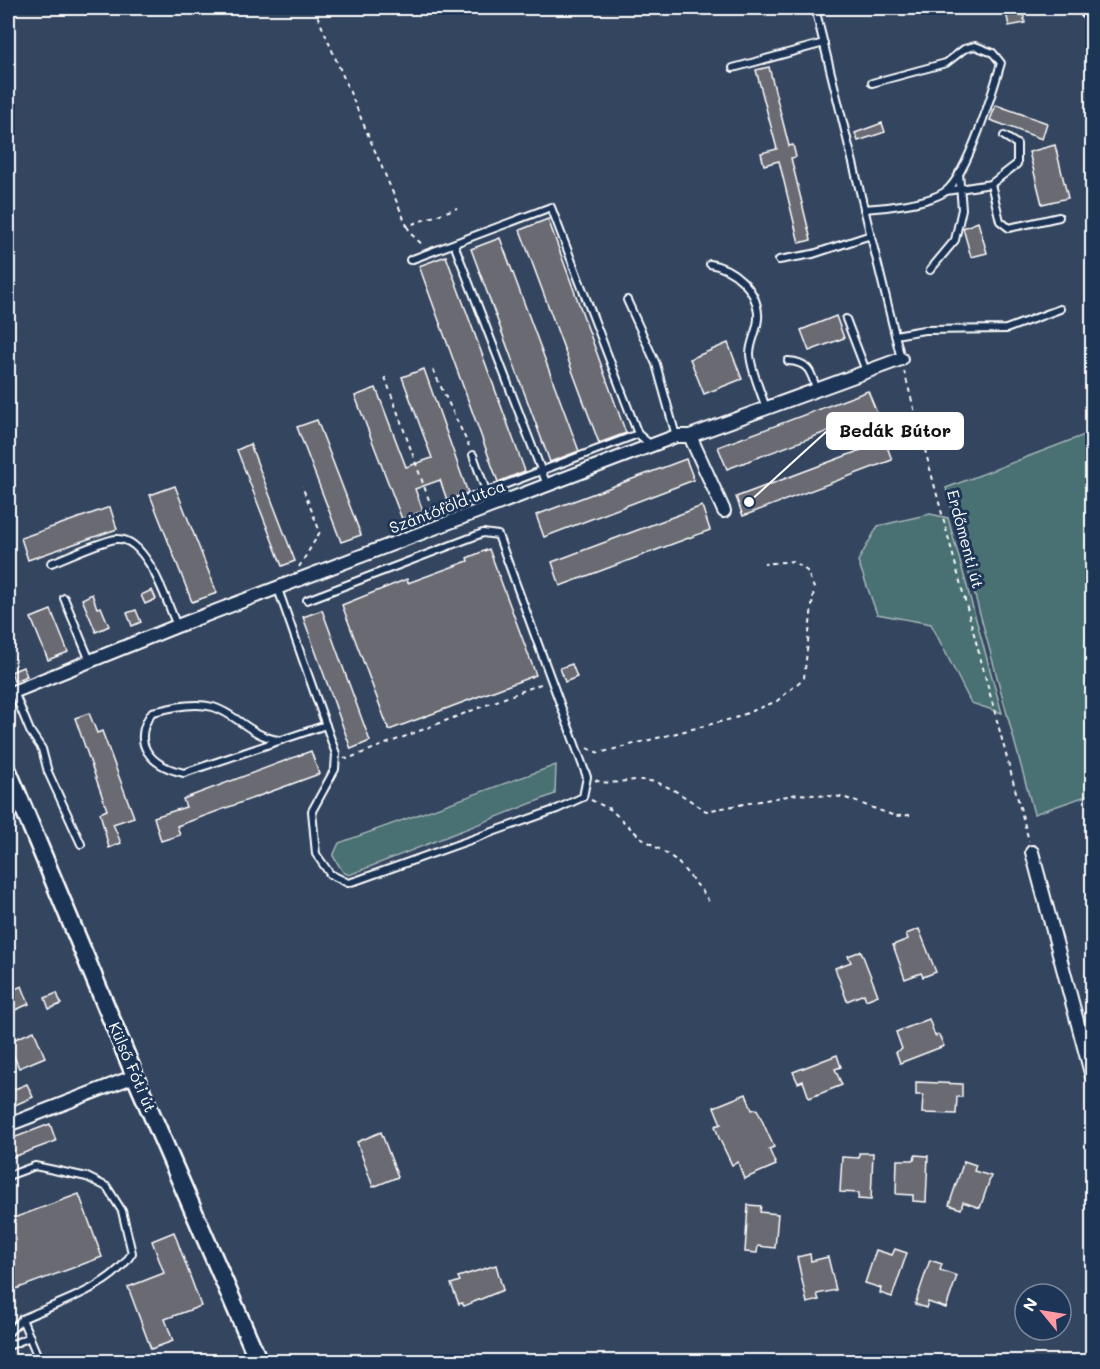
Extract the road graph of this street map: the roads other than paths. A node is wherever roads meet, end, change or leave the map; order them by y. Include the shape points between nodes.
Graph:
1 (815, 8) edge
2 (824, 43) junction
3 (734, 68) dead end
4 (872, 82) dead end
5 (1004, 136) dead end
6 (959, 171) junction
7 (991, 184) junction
8 (960, 187) junction
9 (946, 191) junction
10 (864, 209) junction
11 (1059, 217) dead end
12 (870, 235) junction
13 (454, 244) junction
14 (779, 260) dead end
15 (410, 261) dead end
16 (710, 264) dead end
17 (930, 270) dead end
18 (627, 300) dead end
19 (1060, 309) dead end
20 (846, 319) dead end
21 (895, 335) junction
22 (901, 358) joint
23 (788, 361) dead end
24 (866, 372) junction
25 (817, 391) junction
26 (766, 409) junction
27 (638, 434) junction
28 (676, 436) junction
29 (690, 436) junction
30 (651, 446) junction
31 (473, 455) road end
32 (540, 471) junction
33 (547, 485) junction
34 (486, 491) junction
35 (724, 511) dead end
36 (433, 512) road end
37 (51, 563) dead end
38 (278, 588) junction
39 (64, 598) dead end
40 (307, 600) dead end
41 (177, 626) junction
42 (90, 661) junction
43 (10, 693) edge
44 (326, 725) junction
45 (279, 740) junction
46 (8, 771) edge
47 (81, 844) dead end
48 (1032, 852) road end
49 (135, 1076) junction
50 (1092, 1077) edge
51 (8, 1125) edge
52 (8, 1176) edge
53 (22, 1319) junction
54 (8, 1333) edge
55 (30, 1338) junction
56 (8, 1346) edge
57 (40, 1362) edge
58 (259, 1362) edge

1 - 2 lane
2 - 3 lane
2 - 10 lane
4 - 6 lane via 946,63 975,46 993,53 1001,63 992,97
5 - 7 lane via 1017,144 1017,164
6 - 8 lane
6 - 9 lane
7 - 8 lane
7 - 11 lane via 1000,221 1009,228
8 - 9 lane
8 - 17 lane via 962,209 955,240
9 - 10 lane via 903,206
10 - 12 lane
12 - 14 lane via 813,254
12 - 21 lane
13 - 15 lane
13 - 27 lane via 551,207
13 - 32 lane
16 - 26 lane via 734,272 748,289 759,313 750,355
18 - 28 lane via 656,364
19 - 21 lane via 1006,329 924,330
20 - 24 lane
21 - 22 lane
22 - 24 street, Szántóföld utca
23 - 25 lane via 810,368
24 - 25 street, Szántóföld utca
25 - 26 street, Szántóföld utca
26 - 29 street, Szántóföld utca
27 - 30 lane
27 - 32 lane
28 - 29 street, Szántóföld utca
28 - 30 street, Szántóföld utca
29 - 35 street
30 - 33 street, Szántóföld utca
31 - 34 lane
32 - 33 lane
32 - 34 lane
33 - 38 street, Szántóföld utca
34 - 36 lane
37 - 41 lane via 116,539 129,542 147,558
38 - 41 street, Szántóföld utca
38 - 44 lane
39 - 42 lane
40 - 44 lane via 483,533 498,535 587,777 582,797 557,809 348,883 330,874 316,854 312,810 335,769 336,754
41 - 42 street, Szántóföld utca
42 - 43 street, Szántóföld utca
43 - 47 lane via 42,749 48,772
44 - 45 lane
45 - 45 lane via 184,773 169,770 151,757 142,742 143,725 152,712 187,705 214,707 262,738
46 - 49 main road, Külső Fóti út
48 - 50 street
49 - 51 street
49 - 58 main road, Külső Fóti út
52 - 53 lane via 35,1166 79,1174 107,1187 122,1211 132,1253 125,1264 99,1283
53 - 54 lane
53 - 55 lane
55 - 56 lane
55 - 57 lane

